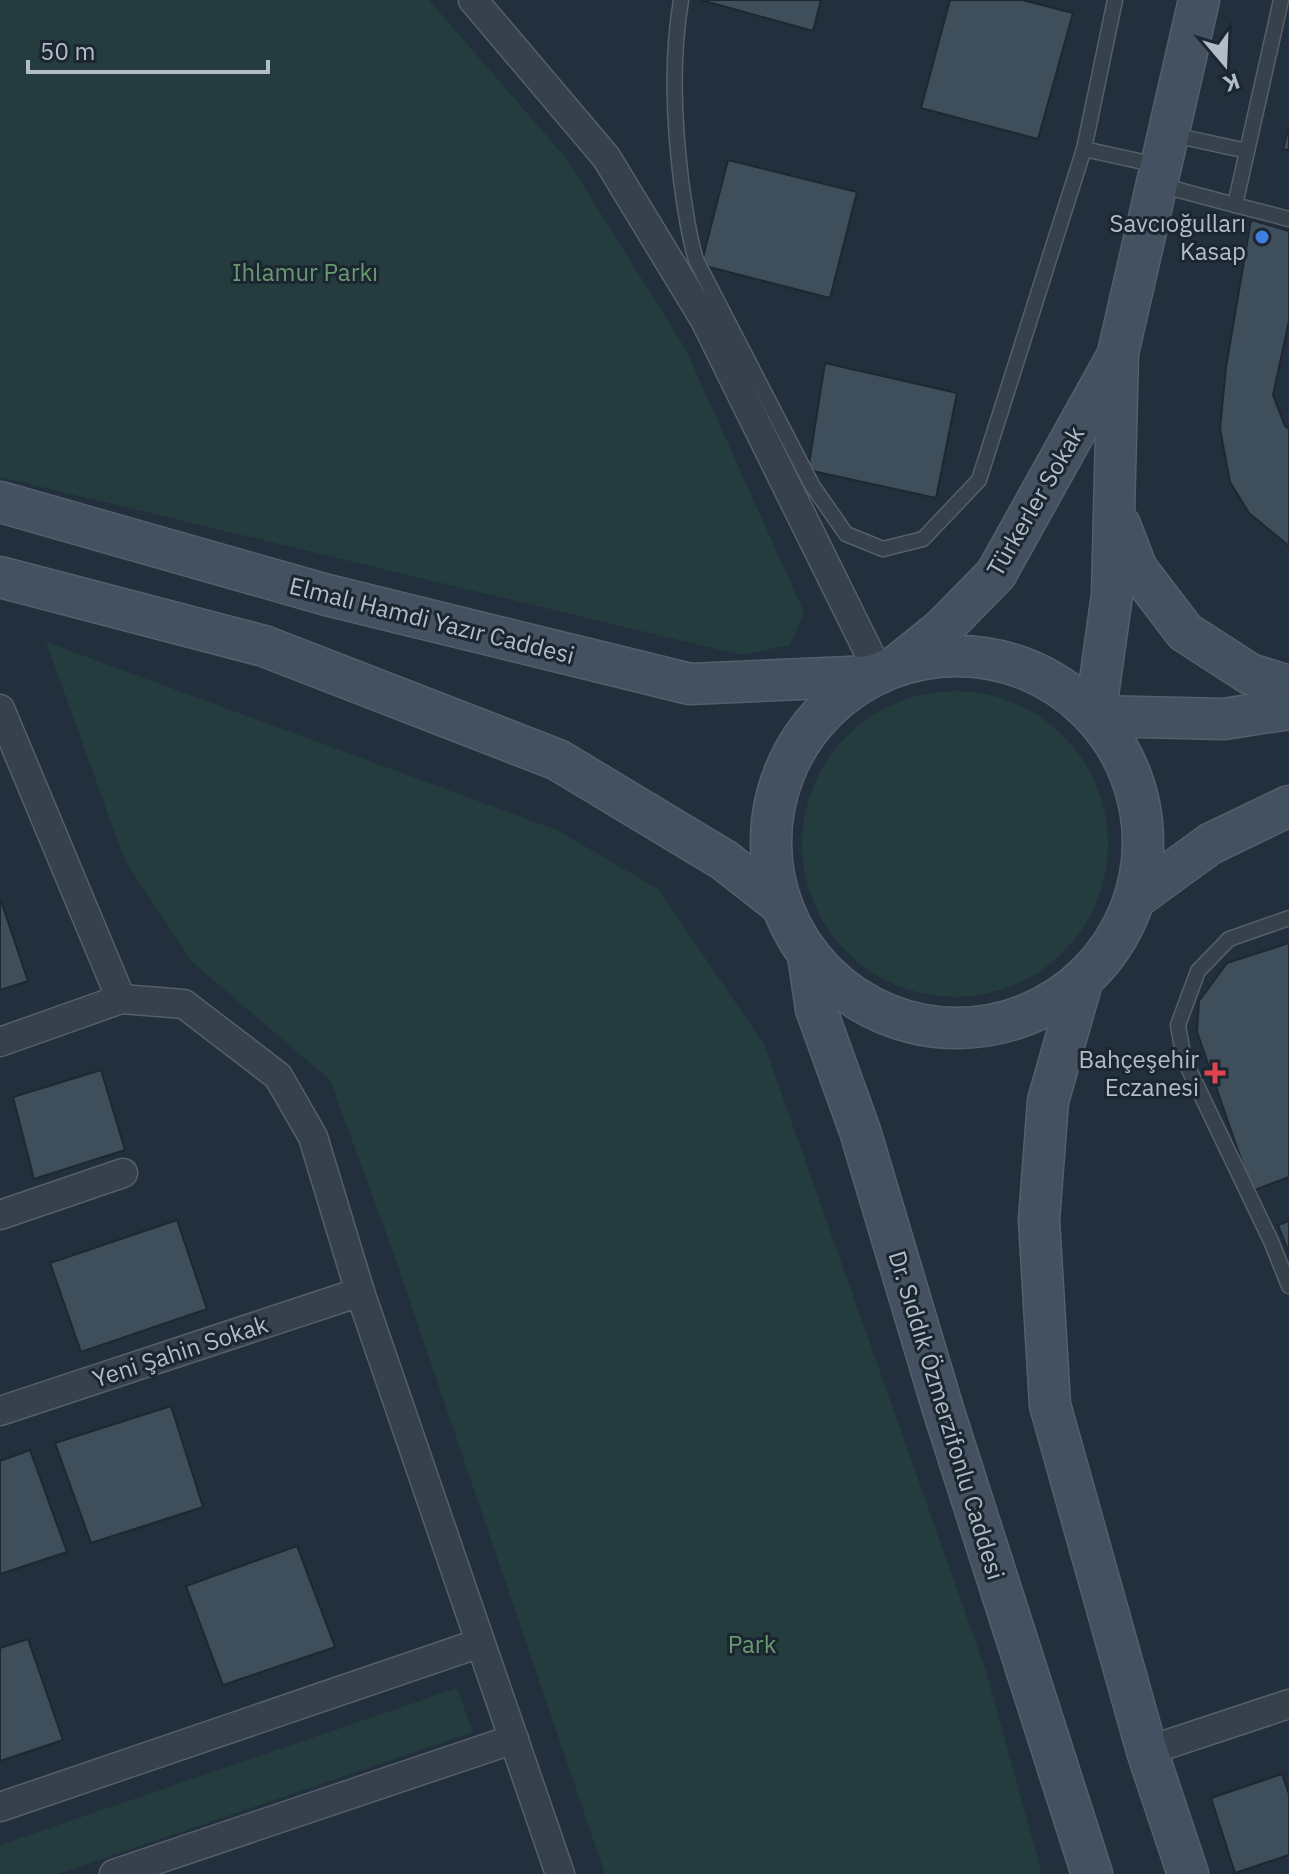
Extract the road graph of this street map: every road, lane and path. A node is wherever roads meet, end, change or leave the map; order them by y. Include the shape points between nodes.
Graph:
1 (473, 0) edge
2 (681, 0) edge
3 (1115, 0) edge
4 (1199, 0) edge
5 (1281, 0) edge
6 (1084, 149) junction
7 (1247, 151) junction
8 (1162, 161) junction
9 (1235, 205) junction
10 (1289, 219) edge
11 (1118, 353) junction
12 (0, 502) edge
13 (1115, 512) junction
14 (0, 577) edge
15 (882, 672) junction
16 (1289, 686) edge
17 (0, 709) edge
18 (1289, 709) edge
19 (1095, 716) junction
20 (1289, 806) edge
21 (1136, 898) junction
22 (780, 904) junction
23 (1289, 918) edge
24 (808, 955) junction
25 (1082, 982) junction
26 (121, 999) junction
27 (0, 1042) edge
28 (123, 1173) dead end
29 (0, 1215) edge
30 (1289, 1286) edge
31 (360, 1292) junction
32 (0, 1411) edge
33 (480, 1643) junction
34 (1289, 1704) edge
35 (514, 1739) junction
36 (1147, 1751) junction
37 (0, 1807) edge
38 (114, 1874) edge
39 (560, 1874) edge
40 (1092, 1874) edge
41 (1188, 1874) edge

1 - 15 street via 606,157 705,320
2 - 6 lane via 674,42 674,126 696,260 812,485 846,534 883,549 923,539 979,480
3 - 6 lane
4 - 8 main road, Türkerler Sokak
5 - 7 lane
6 - 8 lane
7 - 8 lane
7 - 9 lane
8 - 9 lane
8 - 11 main road, Türkerler Sokak
9 - 10 lane
11 - 13 main road, Türkerler Sokak
11 - 15 main road, Türkerler Sokak via 996,574 942,629
12 - 15 main road, Elmalı Hamdi Yazır Caddesi via 327,595 690,684
13 - 16 main road via 1137,569 1185,632 1250,674
13 - 19 main road, Türkerler Sokak via 1112,595
14 - 22 main road via 264,646 558,760 724,860
15 - 19 main road, Elmalı Hamdi Yazır Caddesi via 950,656 1004,661 1053,682
15 - 22 main road, Türkerler Sokak via 828,707 795,749 775,798 770,852
17 - 26 street
18 - 19 main road via 1224,719
19 - 21 main road, Elmalı Hamdi Yazır Caddesi via 1123,755 1141,802 1145,850
20 - 21 main road via 1210,844
21 - 25 main road via 1114,944
22 - 24 main road
23 - 30 lane via 1229,939 1198,971 1178,1025 1184,1059
24 - 25 main road via 844,991 888,1017 939,1028 990,1026 1039,1011
24 - 40 main road, Dr. Sıddık Özmerzifonlu Caddesi via 816,1009 860,1131
25 - 36 main road via 1048,1101 1039,1220 1050,1405
26 - 27 street
26 - 31 street via 184,1004 278,1076 313,1137
28 - 29 street
31 - 32 street, Yeni Şahin Sokak
31 - 33 street
33 - 35 street
33 - 37 street
34 - 36 street
35 - 38 street
35 - 39 street
36 - 41 main road

